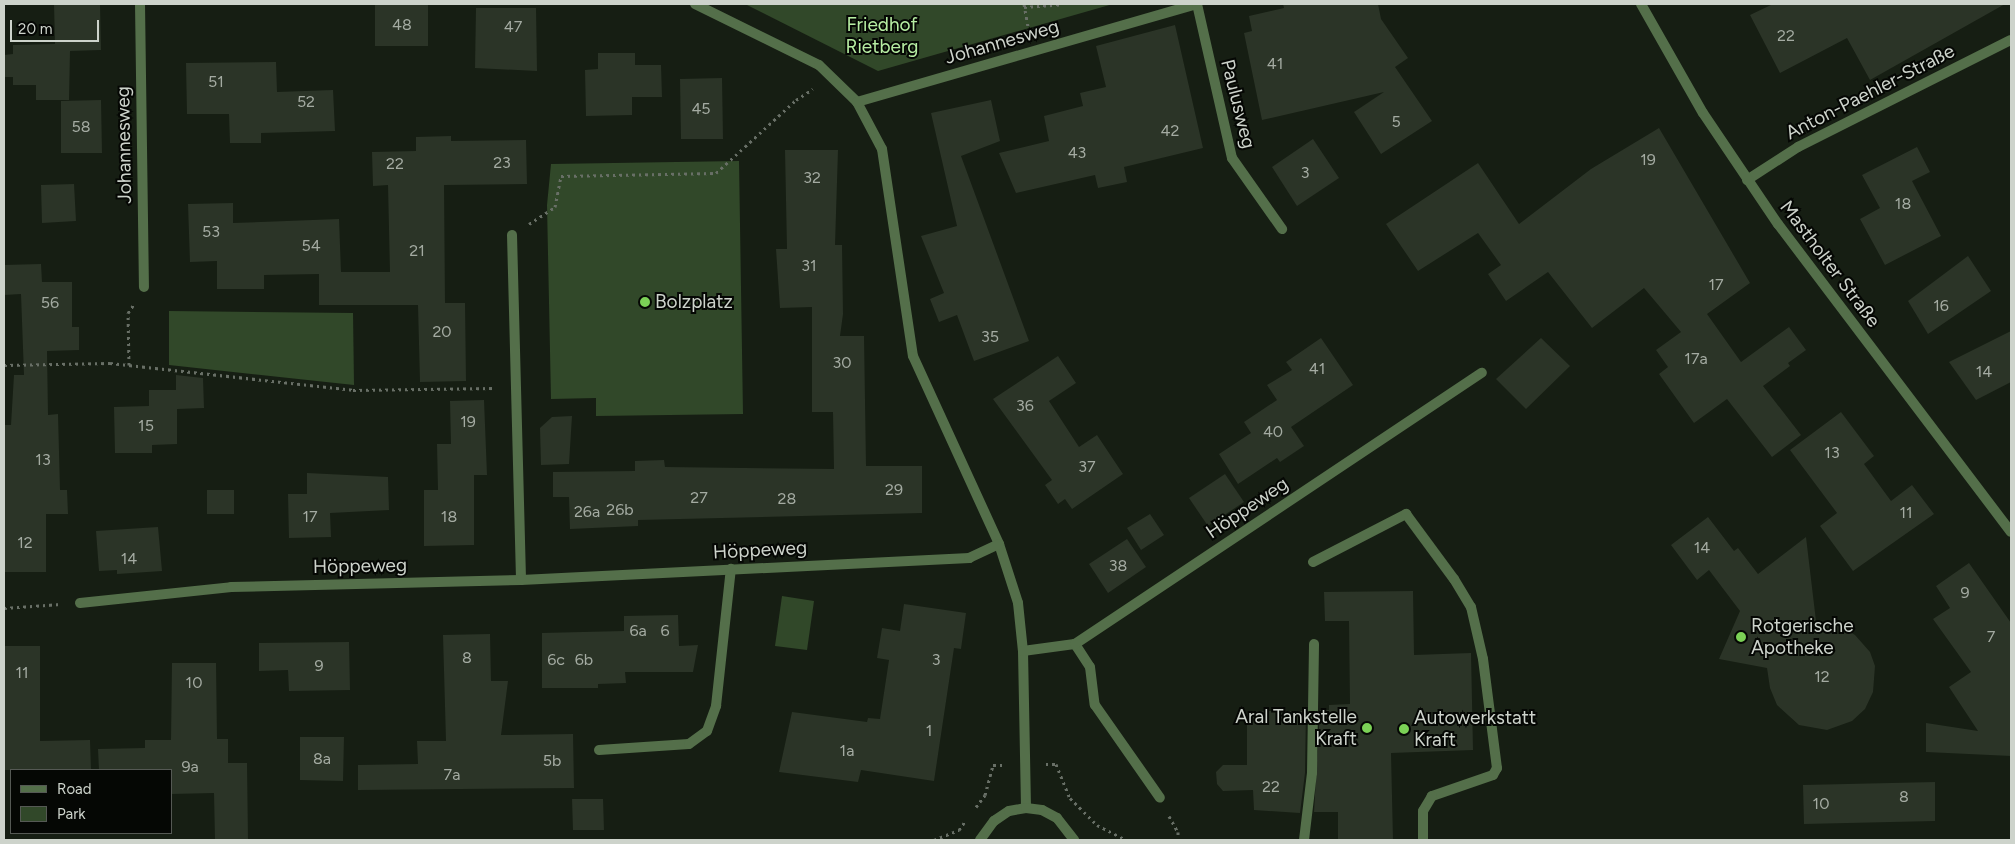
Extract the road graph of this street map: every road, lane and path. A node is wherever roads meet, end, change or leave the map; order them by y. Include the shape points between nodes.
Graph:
1 (140, 4) edge
2 (695, 4) edge
3 (1063, 4) edge
4 (1197, 4) edge
5 (1641, 4) edge
6 (1024, 5) edge
7 (2011, 40) edge
8 (1035, 51) junction
9 (831, 77) junction
10 (857, 102) junction
11 (1747, 180) junction
12 (1282, 229) dead end
13 (512, 236) joint
14 (144, 286) joint
15 (129, 364) junction
16 (4, 365) edge
17 (1482, 373) dead end
18 (517, 386) junction
19 (2011, 532) edge
20 (998, 544) junction
21 (1312, 562) dead end
22 (731, 569) junction
23 (521, 580) junction
24 (80, 603) joint
25 (4, 608) edge
26 (1075, 644) junction
27 (1314, 644) dead end
28 (1024, 652) junction
29 (599, 750) dead end
30 (1160, 798) joint
31 (1026, 808) junction
32 (959, 830) dead end
33 (934, 840) edge
34 (980, 840) edge
35 (1074, 840) edge
36 (1178, 840) edge
37 (1304, 840) edge
38 (1423, 840) edge

1 - 14 street, Johannesweg
2 - 9 street via 819,65
3 - 6 path
4 - 8 street, Johannesweg
4 - 12 street, Paulusweg via 1232,158
5 - 11 street, Mastholter Straße via 1703,114
6 - 8 path
7 - 11 street, Anton-Paehler-Straße via 1798,147
8 - 10 street, Johannesweg
9 - 10 street
9 - 13 path via 796,100 716,172 561,176 555,207
10 - 20 street via 882,149 913,356
11 - 19 street, Mastholter Straße
13 - 18 street
14 - 15 path via 128,313
15 - 16 path
15 - 18 path via 353,390
17 - 26 street, Höppeweg
18 - 23 street
20 - 22 street, Höppeweg via 968,558
20 - 28 street via 1018,603
21 - 38 street via 1406,514 1471,607 1483,659 1497,768 1493,775 1432,796 1423,811
22 - 23 street, Höppeweg
22 - 29 street via 716,706 707,730 689,744
23 - 24 street, Höppeweg via 231,587
24 - 25 path
26 - 28 street, Höppeweg
26 - 30 street via 1090,667 1095,705
27 - 37 street via 1312,764
28 - 31 street
30 - 36 path via 1178,832
31 - 34 street via 1008,812 994,821
31 - 35 street via 1042,810 1057,818
32 - 33 path

